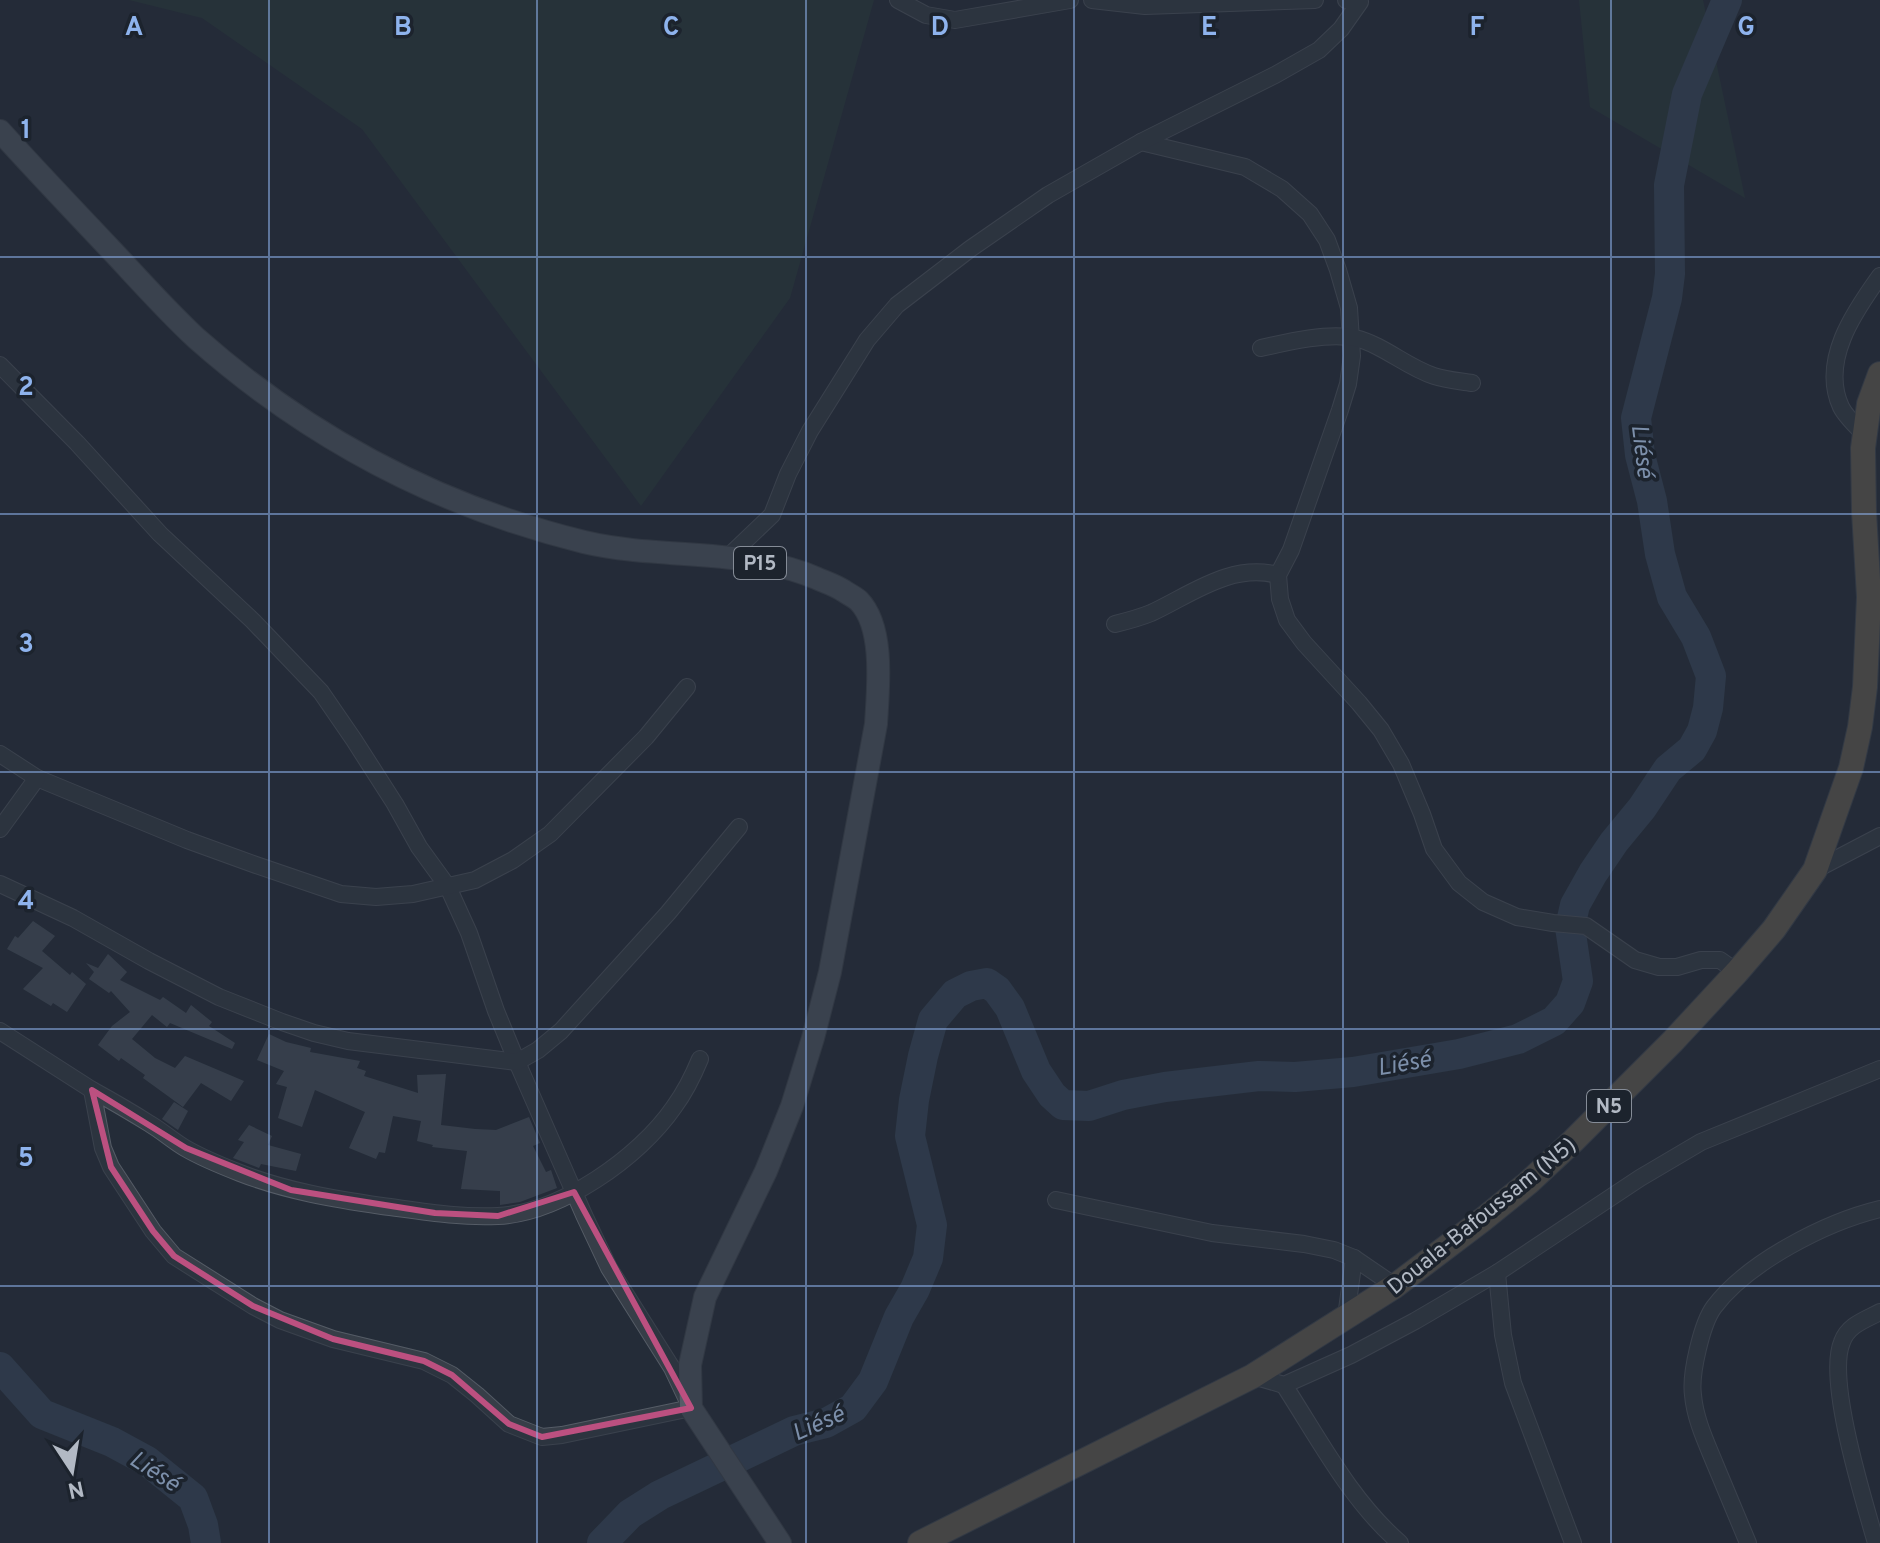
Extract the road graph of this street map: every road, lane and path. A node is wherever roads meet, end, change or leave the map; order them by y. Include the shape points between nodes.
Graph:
1 (898, 0) edge
2 (1070, 0) edge
3 (1092, 0) edge
4 (1315, 0) edge
5 (1356, 1) edge
6 (0, 131) edge
7 (1141, 142) junction
8 (1880, 276) edge
9 (1352, 337) junction
10 (1261, 348) dead end
11 (0, 365) edge
12 (1880, 374) edge
13 (1472, 383) dead end
14 (1865, 435) junction
15 (728, 557) junction
16 (1278, 575) junction
17 (1115, 624) dead end
18 (687, 687) dead end
19 (0, 754) edge
20 (37, 778) junction
21 (739, 827) dead end
22 (0, 829) edge
23 (1880, 836) edge
24 (1815, 870) junction
25 (0, 884) edge
26 (448, 887) junction
27 (1737, 972) junction
28 (0, 1031) edge
29 (700, 1059) dead end
30 (517, 1062) junction
31 (1880, 1069) edge
32 (92, 1090) junction
33 (574, 1192) junction
34 (1056, 1200) dead end
35 (1880, 1209) edge
36 (1354, 1258) junction
37 (1497, 1273) junction
38 (1395, 1286) junction
39 (1880, 1312) edge
40 (1346, 1317) junction
41 (1253, 1376) junction
42 (1284, 1385) junction
43 (691, 1408) junction
44 (780, 1543) edge
45 (920, 1543) edge
46 (1400, 1543) edge
47 (1573, 1543) edge
48 (1748, 1543) edge
49 (1876, 1543) edge

1 - 2 street via 926,15 955,20
3 - 4 street via 1145,6
5 - 7 street via 1341,29 1319,50
6 - 15 main road, P15 via 194,336 297,417 378,465 445,498 585,542 632,551
7 - 9 street via 1245,167 1310,214 1338,270
7 - 15 street via 1048,195 897,305 867,340 810,431 772,515
8 - 14 street via 1844,333 1835,366 1841,407
9 - 10 street via 1297,339
9 - 13 street via 1378,345 1435,377
9 - 16 street via 1348,384
11 - 26 street via 160,534 321,692
12 - 14 highway, Douala-Bafoussam (N5) / N5
14 - 24 highway, Douala-Bafoussam (N5) / N5 via 1865,687 1851,768
15 - 43 main road, P15 via 791,568 859,601 876,641 878,688 833,956 813,1038 766,1171 705,1297 690,1365
16 - 17 street via 1242,573 1216,580 1150,614
16 - 27 street via 1287,620 1381,730 1401,764 1434,849 1459,883 1483,902 1517,917 1586,926 1635,960 1659,967 1720,960
18 - 26 street via 646,737 550,834 501,867
19 - 20 street
20 - 22 street
20 - 26 street via 187,840 341,894 376,897
21 - 30 street via 561,1031
23 - 24 street
24 - 27 highway, Douala-Bafoussam (N5) / N5
25 - 30 street via 219,997 282,1022 348,1041
26 - 30 street
27 - 38 highway, Douala-Bafoussam (N5) / N5 via 1528,1183
28 - 32 street
29 - 33 street via 651,1135
30 - 33 street
31 - 37 street via 1701,1142
32 - 33 street via 186,1148 291,1190 435,1213 498,1216 549,1205
32 - 43 street via 111,1167 153,1231 174,1256 253,1306 333,1339 424,1361 452,1375 509,1424 542,1437
33 - 43 street via 609,1268
34 - 36 street via 1212,1233 1304,1244
35 - 48 street via 1791,1244 1724,1296 1705,1323 1692,1391 1696,1412
36 - 38 street
36 - 40 street
37 - 42 street via 1351,1355
37 - 47 street via 1513,1383
38 - 40 highway, Douala-Bafoussam (N5) / N5
39 - 49 street via 1853,1326 1842,1341 1838,1362 1841,1404
40 - 41 highway, Douala-Bafoussam (N5) / N5
41 - 42 street
41 - 45 highway, Douala-Bafoussam (N5) / N5
42 - 46 street via 1341,1474
43 - 44 main road

